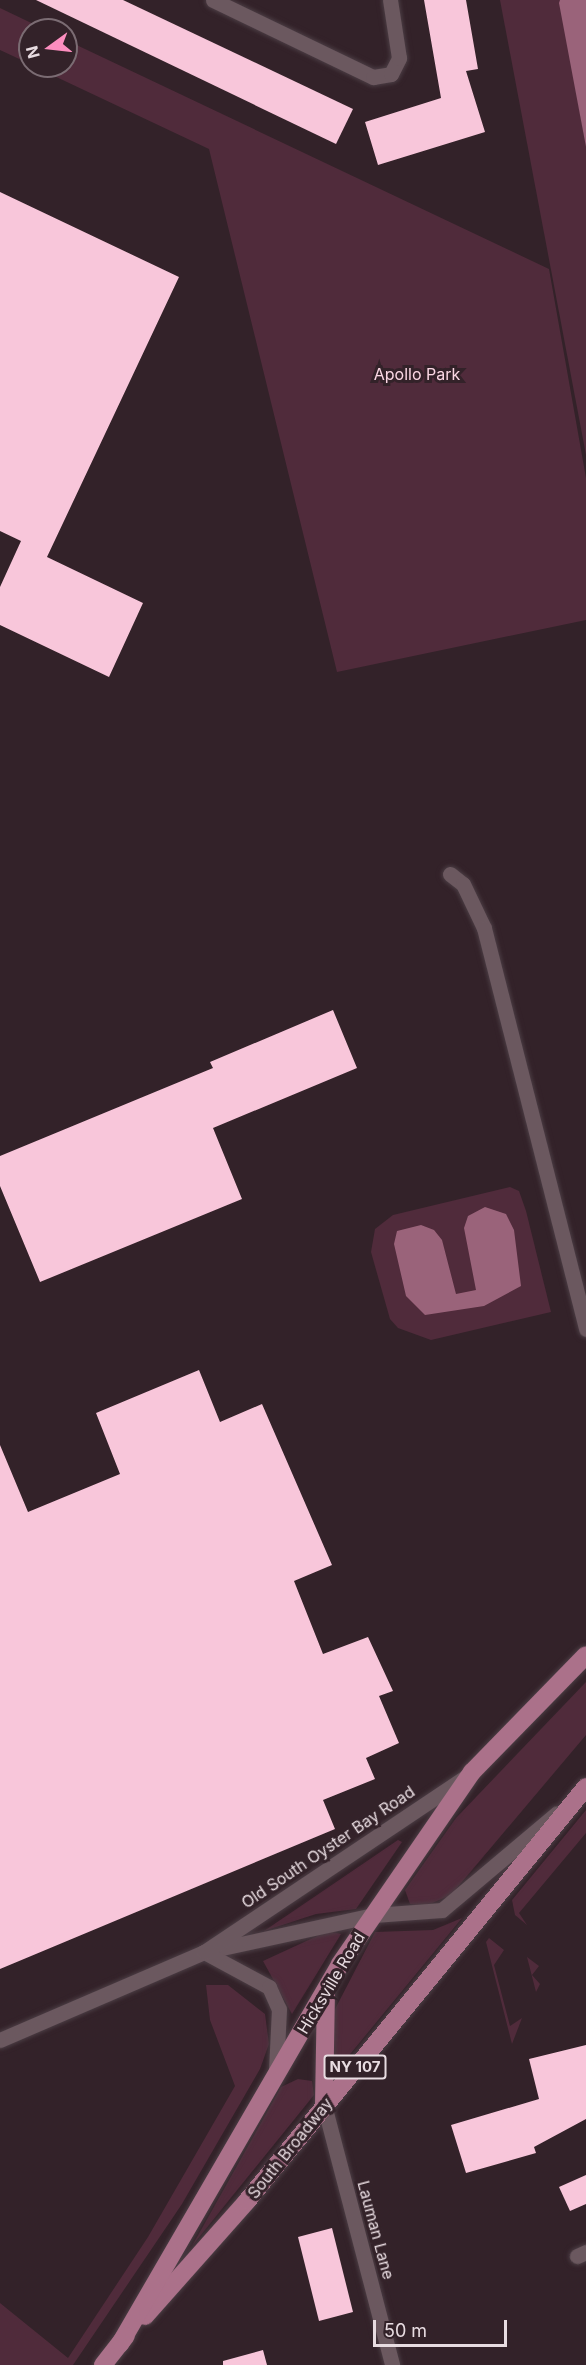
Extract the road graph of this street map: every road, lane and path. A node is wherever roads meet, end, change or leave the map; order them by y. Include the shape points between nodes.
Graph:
1 (213, 0) edge
2 (390, 0) edge
3 (450, 874) dead end
4 (586, 1329) edge
5 (586, 1655) edge
6 (472, 1772) junction
7 (585, 1787) edge
8 (374, 1915) junction
9 (204, 1952) junction
10 (326, 1990) junction
11 (0, 2040) edge
12 (276, 2075) junction
13 (324, 2105) junction
14 (120, 2344) junction
15 (103, 2365) edge
16 (392, 2365) edge

1 - 2 street via 373,77 391,74 399,58
3 - 4 street via 463,884 484,928
5 - 6 main road, Hicksville Road / NY 107
6 - 8 main road, Hicksville Road / NY 107
6 - 9 street, Old South Oyster Bay Road
7 - 8 street, Old South Oyster Bay Road via 442,1910
7 - 13 main road, South Broadway / NY 107
8 - 9 street, Old South Oyster Bay Road
8 - 10 main road, Hicksville Road / NY 107
9 - 11 street, Old South Oyster Bay Road
9 - 12 street via 269,1986 279,2009 282,2035
10 - 12 main road, Hicksville Road / NY 107
10 - 13 main road
12 - 14 main road, Hicksville Road / NY 107
13 - 14 main road, South Broadway / NY 107
13 - 16 street, Lauman Lane
14 - 15 main road, South Broadway / NY 107

